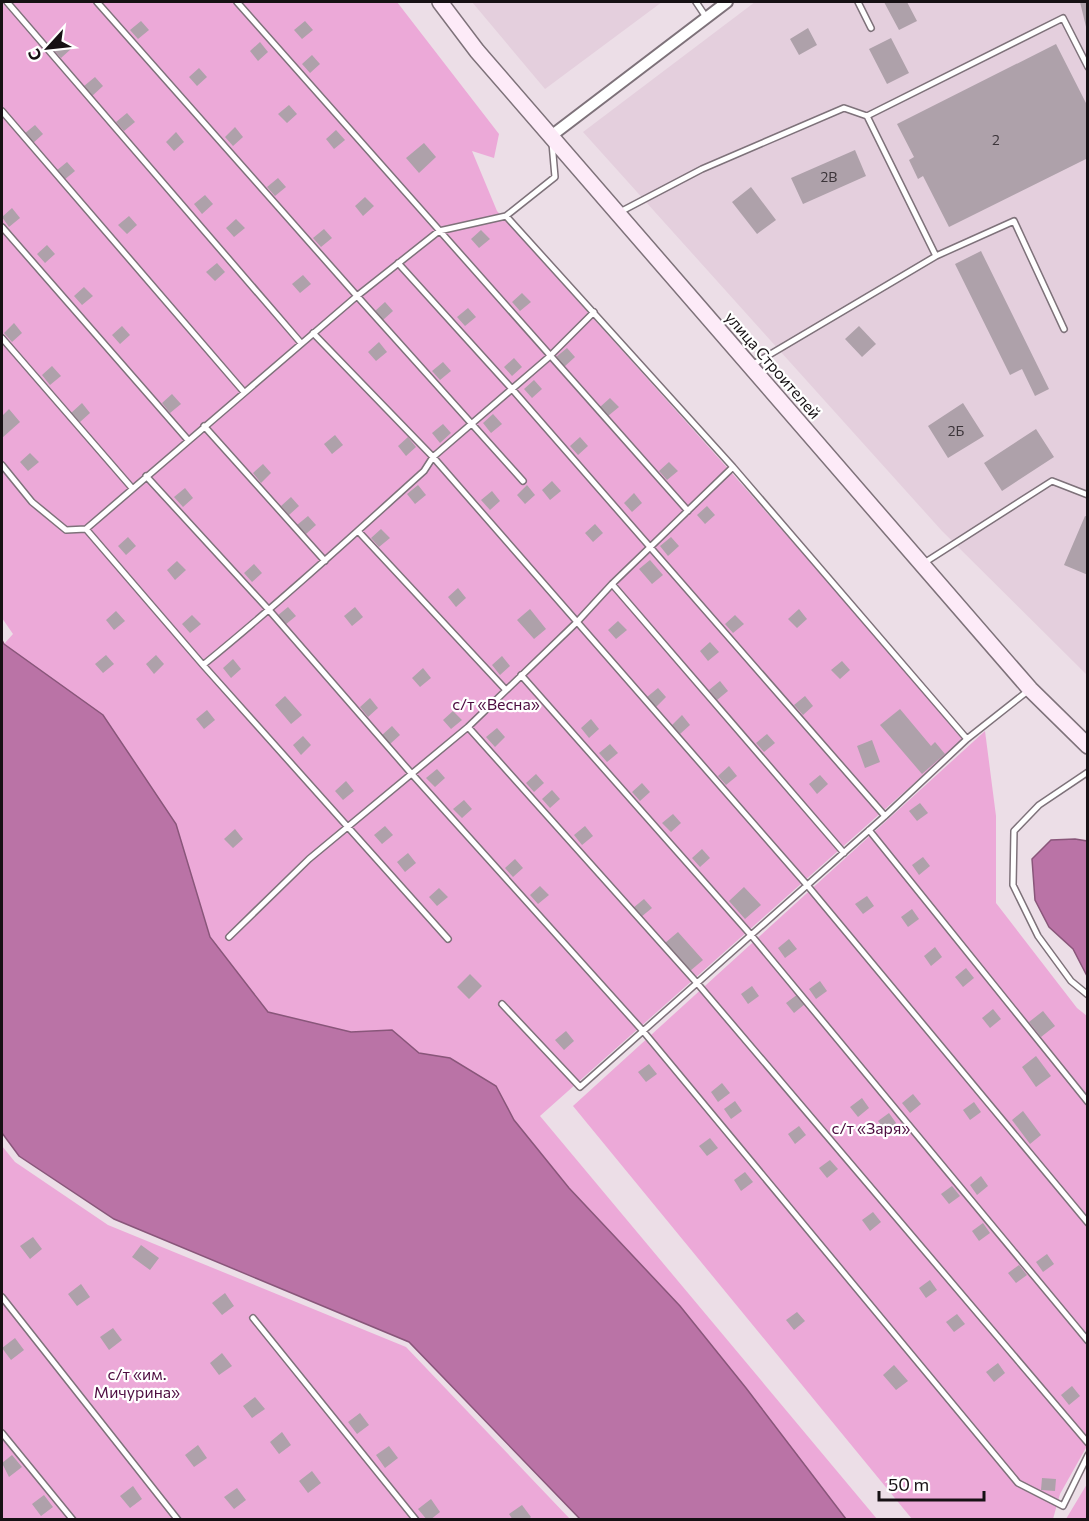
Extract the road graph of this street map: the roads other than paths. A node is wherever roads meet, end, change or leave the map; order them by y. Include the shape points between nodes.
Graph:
1 (7, 2) edge
2 (97, 2) edge
3 (237, 2) edge
4 (440, 2) edge
5 (696, 2) edge
6 (727, 2) edge
7 (858, 2) edge
8 (706, 17) junction
9 (872, 28) dead end
10 (1088, 67) edge
11 (2, 111) edge
12 (867, 116) junction
13 (551, 136) junction
14 (617, 213) junction
15 (506, 216) junction
16 (2, 227) edge
17 (439, 231) junction
18 (936, 256) junction
19 (398, 263) junction
20 (357, 296) junction
21 (594, 312) junction
22 (1064, 329) dead end
23 (313, 333) junction
24 (2, 338) edge
25 (301, 344) junction
26 (549, 357) junction
27 (750, 366) junction
28 (512, 388) junction
29 (244, 392) junction
30 (471, 423) junction
31 (204, 426) junction
32 (188, 440) junction
33 (433, 457) junction
34 (2, 465) edge
35 (733, 467) junction
36 (146, 476) junction
37 (524, 481) dead end
38 (132, 488) junction
39 (1088, 495) edge
40 (688, 511) junction
41 (86, 529) junction
42 (358, 531) junction
43 (650, 547) junction
44 (325, 561) junction
45 (922, 565) junction
46 (612, 584) junction
47 (269, 610) junction
48 (577, 622) junction
49 (203, 665) junction
50 (521, 675) junction
51 (505, 689) junction
52 (1030, 689) junction
53 (468, 727) junction
54 (967, 739) junction
55 (1088, 746) edge
56 (1088, 772) edge
57 (411, 773) junction
58 (885, 816) junction
59 (347, 827) junction
60 (869, 830) junction
61 (844, 853) junction
62 (807, 885) junction
63 (751, 935) junction
64 (229, 937) dead end
65 (448, 939) dead end
66 (697, 983) junction
67 (1088, 995) edge
68 (502, 1004) dead end
69 (643, 1031) junction
70 (1088, 1102) edge
71 (1088, 1223) edge
72 (2, 1297) edge
73 (253, 1318) dead end
74 (1088, 1341) edge
75 (2, 1433) edge
76 (1088, 1443) edge
77 (1088, 1455) edge
78 (73, 1520) edge
79 (178, 1520) edge
80 (416, 1520) edge

1 - 25 lane
2 - 20 lane
3 - 17 lane
4 - 13 main road, улица Строителей
5 - 8 lane
6 - 8 street
7 - 9 lane
8 - 13 street
10 - 12 lane via 1063,18
11 - 29 lane
12 - 14 lane via 844,108 702,169
12 - 18 lane
13 - 14 main road, улица Строителей
13 - 15 lane via 555,177
14 - 27 main road, улица Строителей
15 - 17 lane
15 - 21 lane
16 - 32 lane
17 - 19 lane
17 - 26 lane
18 - 22 lane via 1014,221
18 - 27 lane
19 - 20 lane
19 - 28 lane
20 - 23 lane
20 - 30 lane
21 - 26 lane
21 - 35 lane
23 - 25 lane
23 - 33 lane
24 - 38 lane
25 - 29 lane
26 - 28 lane
26 - 40 lane
27 - 45 main road, улица Строителей
28 - 30 lane
28 - 43 lane
29 - 31 lane
30 - 33 lane
30 - 37 lane
31 - 32 lane
31 - 44 lane
32 - 36 lane
33 - 42 lane via 424,471
33 - 48 lane
34 - 41 lane via 32,502 66,530
35 - 40 lane
35 - 54 lane
36 - 38 lane
36 - 47 lane
38 - 41 lane
39 - 45 lane via 1052,481
40 - 43 lane
41 - 49 lane
42 - 44 lane
42 - 51 lane
43 - 46 lane
43 - 58 lane
44 - 47 lane
45 - 52 main road, улица Строителей
46 - 48 lane
46 - 61 lane
47 - 49 lane
47 - 57 lane
48 - 50 lane
48 - 62 lane
49 - 59 lane
50 - 51 lane
50 - 63 lane
51 - 53 lane
52 - 54 lane
52 - 55 main road, улица Строителей
53 - 57 lane
53 - 66 lane
54 - 58 lane
56 - 67 lane via 1039,805 1014,831 1012,885 1038,936 1071,981
57 - 59 lane
57 - 69 lane
58 - 60 lane
59 - 64 lane
59 - 65 lane
60 - 61 lane
60 - 70 lane
61 - 62 lane
62 - 63 lane
62 - 71 lane
63 - 66 lane
63 - 74 lane
66 - 69 lane
66 - 76 lane
68 - 69 lane via 580,1087
69 - 77 lane via 1018,1483 1063,1506
72 - 79 lane
73 - 80 lane
75 - 78 lane

